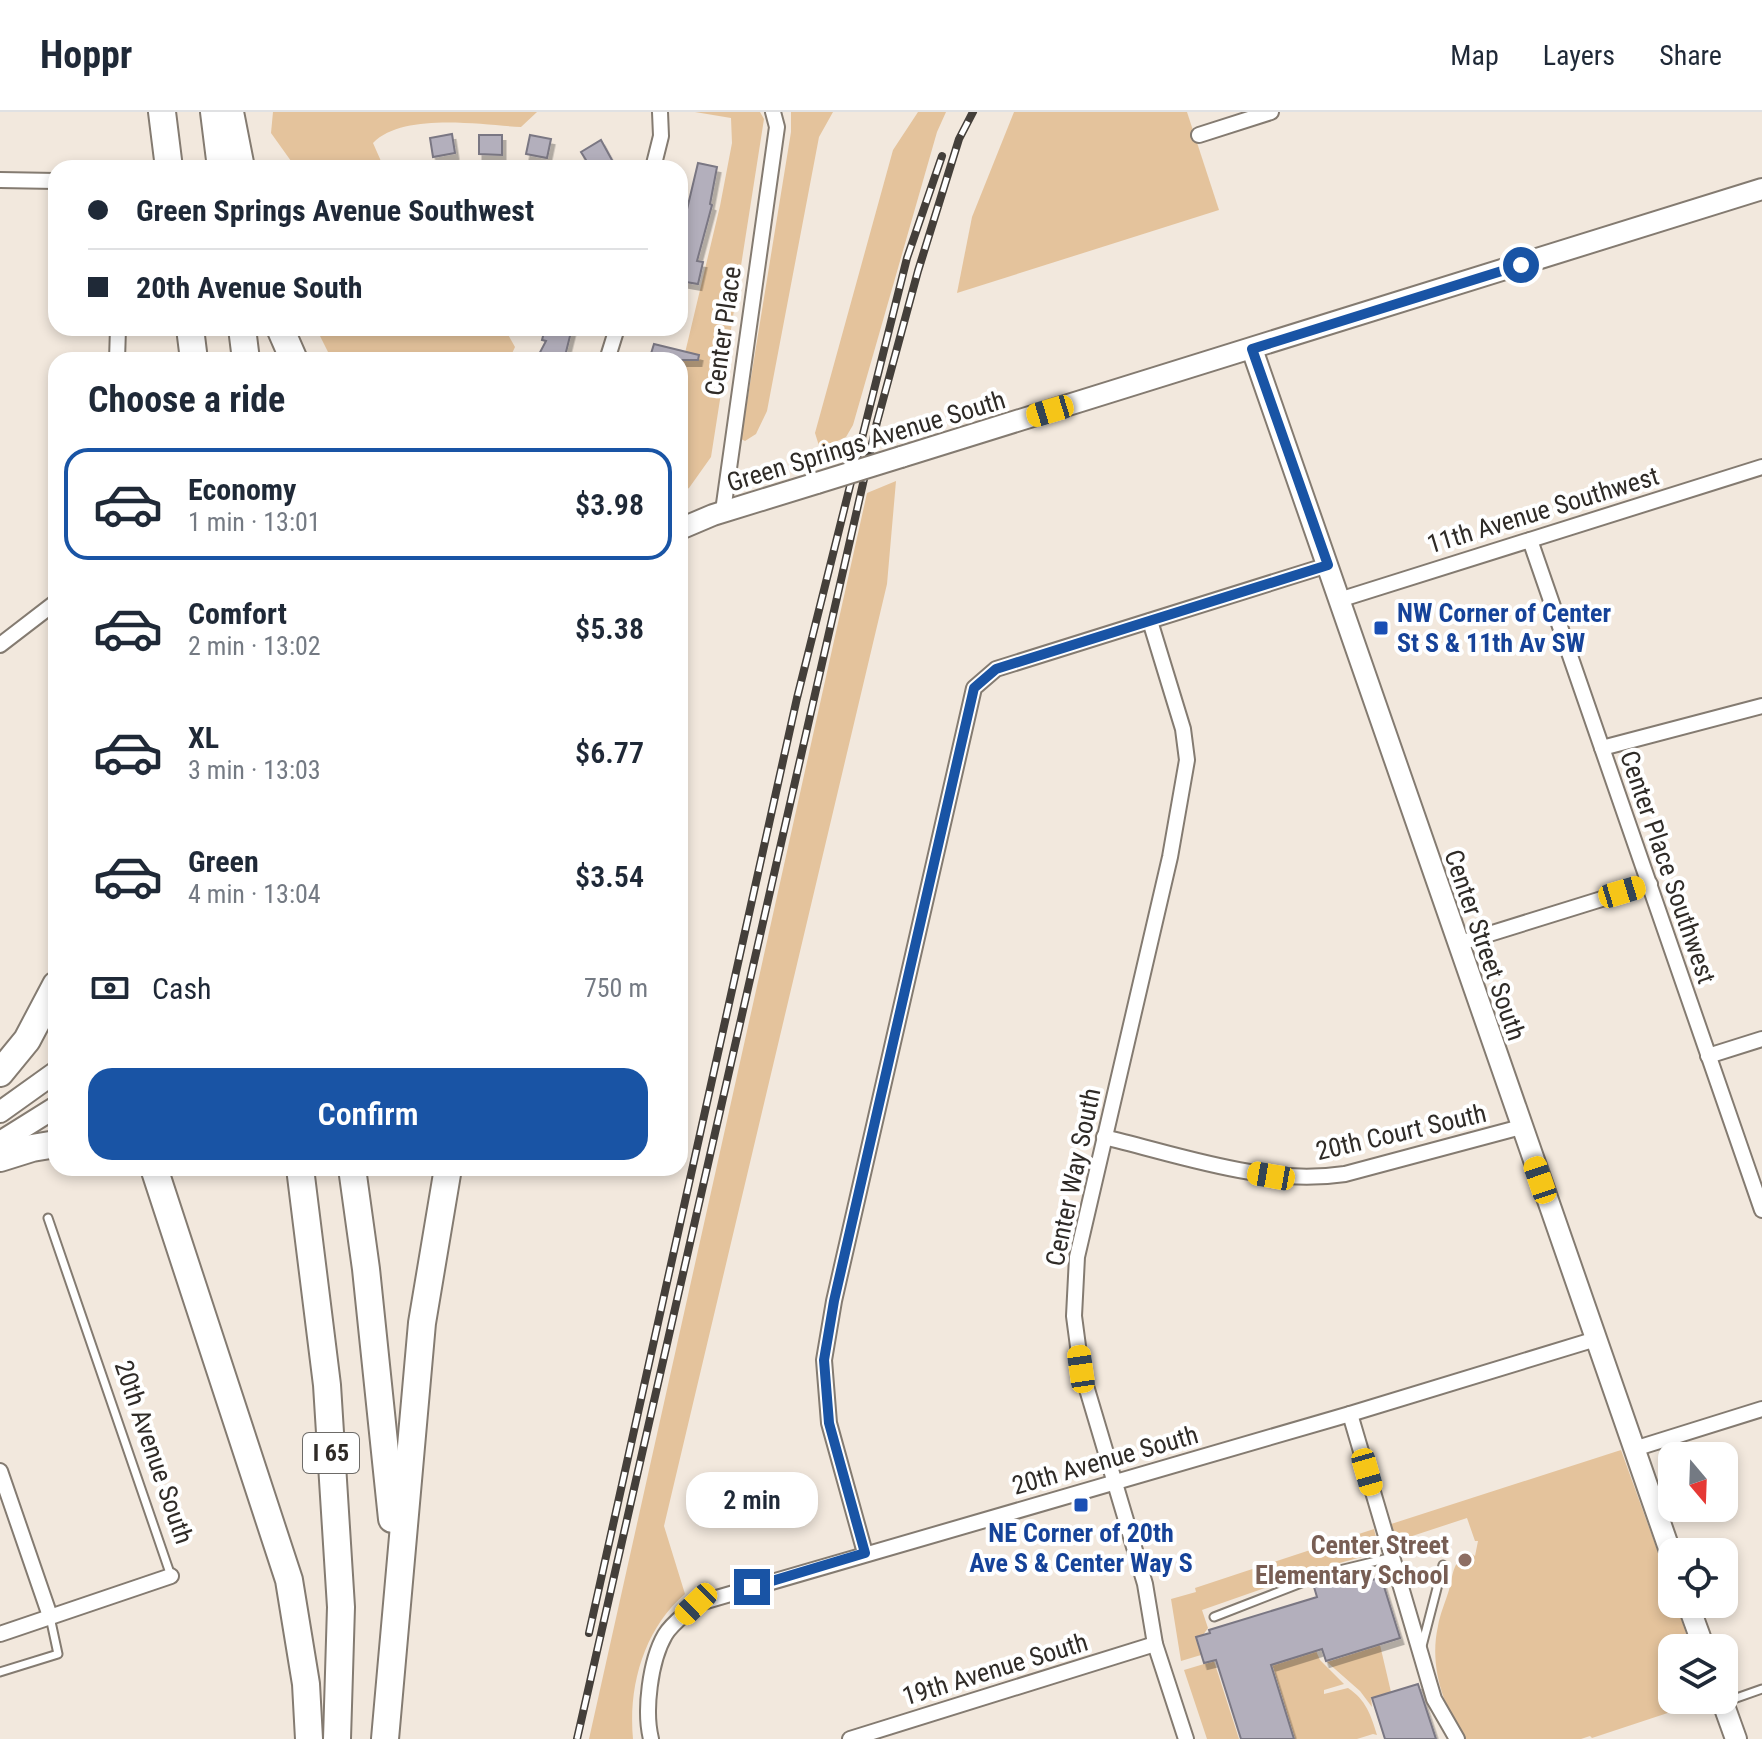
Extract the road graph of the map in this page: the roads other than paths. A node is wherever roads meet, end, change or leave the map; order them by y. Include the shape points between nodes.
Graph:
1 (162, 112) edge
2 (214, 112) edge
3 (230, 112) edge
4 (660, 112) edge
5 (773, 112) edge
6 (1271, 112) edge
7 (1199, 135) dead end
8 (168, 160) edge
9 (220, 160) edge
10 (239, 160) edge
11 (655, 160) edge
12 (0, 180) edge
13 (48, 181) edge
14 (1762, 189) edge
15 (1252, 349) junction
16 (1762, 467) edge
17 (723, 511) junction
18 (688, 526) edge
19 (1530, 540) junction
20 (1328, 565) junction
21 (1339, 600) junction
22 (48, 608) edge
23 (1150, 621) junction
24 (0, 645) edge
25 (1762, 706) edge
26 (1602, 748) junction
27 (1650, 884) junction
28 (1457, 944) junction
29 (48, 1004) edge
30 (1762, 1039) edge
31 (1708, 1056) junction
32 (0, 1073) edge
33 (48, 1078) edge
34 (0, 1112) edge
35 (48, 1112) edge
36 (1521, 1127) junction
37 (1104, 1137) junction
38 (0, 1142) edge
39 (48, 1145) edge
40 (0, 1158) edge
41 (156, 1176) edge
42 (301, 1176) edge
43 (353, 1176) edge
44 (447, 1176) edge
45 (1762, 1210) edge
46 (48, 1218) dead end
47 (1596, 1339) junction
48 (1762, 1409) edge
49 (1350, 1414) junction
50 (1634, 1449) junction
51 (0, 1471) edge
52 (1116, 1483) junction
53 (1665, 1538) edge
54 (865, 1553) junction
55 (1393, 1557) junction
56 (1443, 1565) dead end
57 (171, 1576) joint
58 (398, 1578) junction
59 (50, 1616) junction
60 (1214, 1617) dead end
61 (0, 1634) edge
62 (1155, 1644) junction
63 (1420, 1652) junction
64 (0, 1672) edge
65 (1762, 1689) edge
66 (1738, 1696) edge
67 (1727, 1714) edge
68 (309, 1739) edge
69 (337, 1739) edge
70 (385, 1739) edge
71 (651, 1739) edge
72 (850, 1739) edge
73 (1186, 1739) edge
74 (1457, 1739) edge
75 (1736, 1739) edge

1 - 8 highway
2 - 9 highway
3 - 10 highway
4 - 11 street
5 - 17 street, Center Place via 777,127
6 - 7 street
12 - 13 street
14 - 15 street, Green Springs Avenue South
15 - 17 street, Green Springs Avenue South, bridge
15 - 20 street, Center Street South
16 - 19 street, 11th Avenue Southwest
17 - 18 street, Green Springs Avenue South
19 - 21 street, 11th Avenue Southwest
19 - 26 street, Center Place Southwest
20 - 21 street, Center Street South
20 - 23 street
21 - 28 street, Center Street South
22 - 24 street
23 - 37 street, Center Way South via 1183,729 1187,760 1170,857
23 - 54 street via 996,669 974,688 824,1360 829,1423
25 - 26 street
26 - 27 street, Center Place Southwest
27 - 28 street
27 - 31 street, Center Place Southwest
28 - 36 street, Center Street South
29 - 32 highway
30 - 31 street
31 - 45 street, Center Place Southwest
33 - 34 street
35 - 38 street
36 - 37 street, 20th Court South via 1323,1178 1258,1174
36 - 47 street, Center Street South
37 - 52 street, Center Way South via 1077,1257 1074,1316 1081,1369
39 - 40 highway
41 - 68 highway via 289,1580
42 - 69 highway, I 65 via 327,1385 341,1607
43 - 58 highway, I 65
44 - 58 highway via 422,1323
46 - 57 lane, 20th Avenue South
47 - 49 street, 20th Avenue South
47 - 50 street, Center Street South
48 - 50 street
49 - 52 street, 20th Avenue South
49 - 55 street
50 - 53 street, Center Street South
51 - 59 street
52 - 54 street, 20th Avenue South
52 - 62 street, Center Way South via 1145,1584
54 - 71 street, 20th Avenue South via 696,1604 666,1633 654,1661
55 - 60 lane via 1327,1573
55 - 63 street
56 - 63 lane
57 - 59 street, 20th Avenue South
58 - 70 highway, I 65
59 - 61 street, 20th Avenue South
59 - 64 lane via 58,1654
62 - 72 street, 19th Avenue South
62 - 73 street, Center Way South
63 - 74 street via 1434,1699
65 - 66 lane
67 - 75 street

